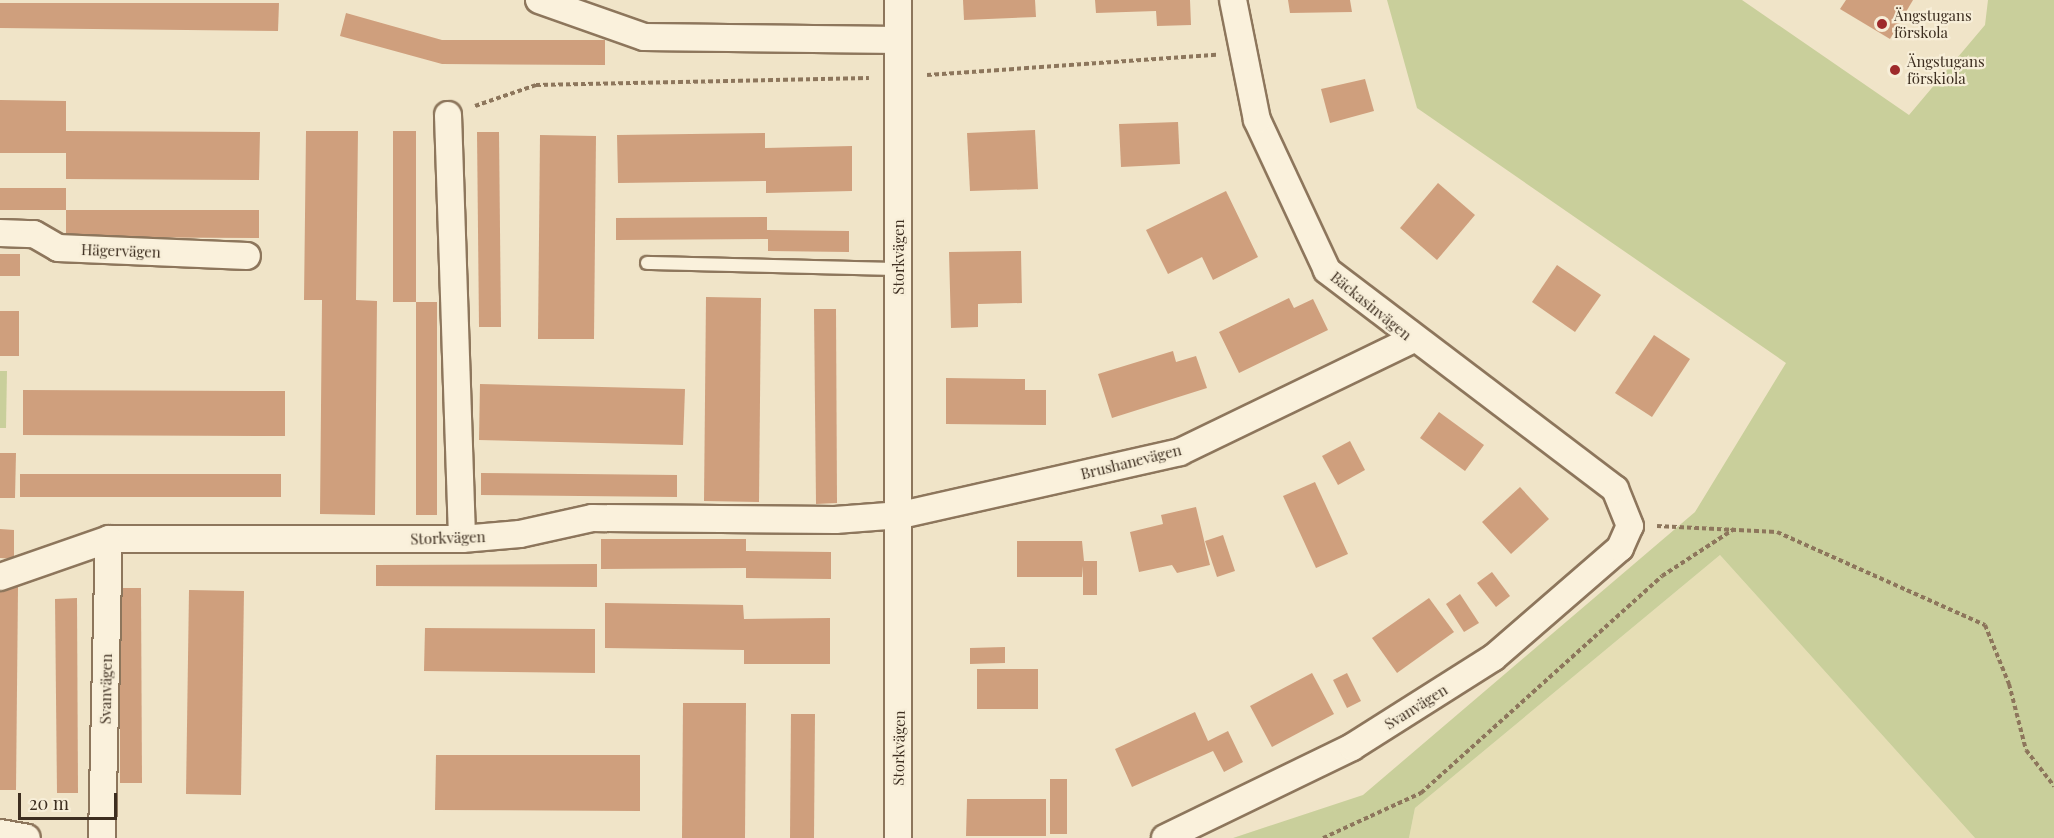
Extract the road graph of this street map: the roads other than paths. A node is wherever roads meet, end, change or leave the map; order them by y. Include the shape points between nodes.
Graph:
1 (538, 0) edge
2 (898, 0) edge
3 (1233, 0) edge
4 (898, 40) junction
5 (448, 115) road end
6 (0, 233) edge
7 (247, 256) dead end
8 (648, 263) dead end
9 (899, 269) junction
10 (1412, 340) junction
11 (901, 515) junction
12 (1630, 526) joint
13 (109, 539) junction
14 (462, 539) junction
15 (0, 577) edge
16 (0, 833) edge
17 (27, 838) edge
18 (102, 838) edge
19 (898, 838) edge
20 (1165, 838) edge

1 - 4 street via 644,37
2 - 4 street, Storkvägen
3 - 10 street, Bäckasinvägen via 1257,120 1327,270
4 - 9 street, Storkvägen
5 - 14 street
6 - 7 street, Hägervägen via 34,234 58,248
8 - 9 lane
9 - 11 street, Storkvägen
10 - 11 street, Brushanevägen via 1180,452
10 - 12 street, Bäckasinvägen via 1615,489
11 - 14 street, Storkvägen via 835,520 592,518 520,534
11 - 19 street, Storkvägen
12 - 20 street, Svanvägen via 1620,548 1493,658 1352,747
13 - 14 street, Storkvägen
13 - 15 street, Storkvägen
13 - 18 street, Svanvägen
16 - 17 street

